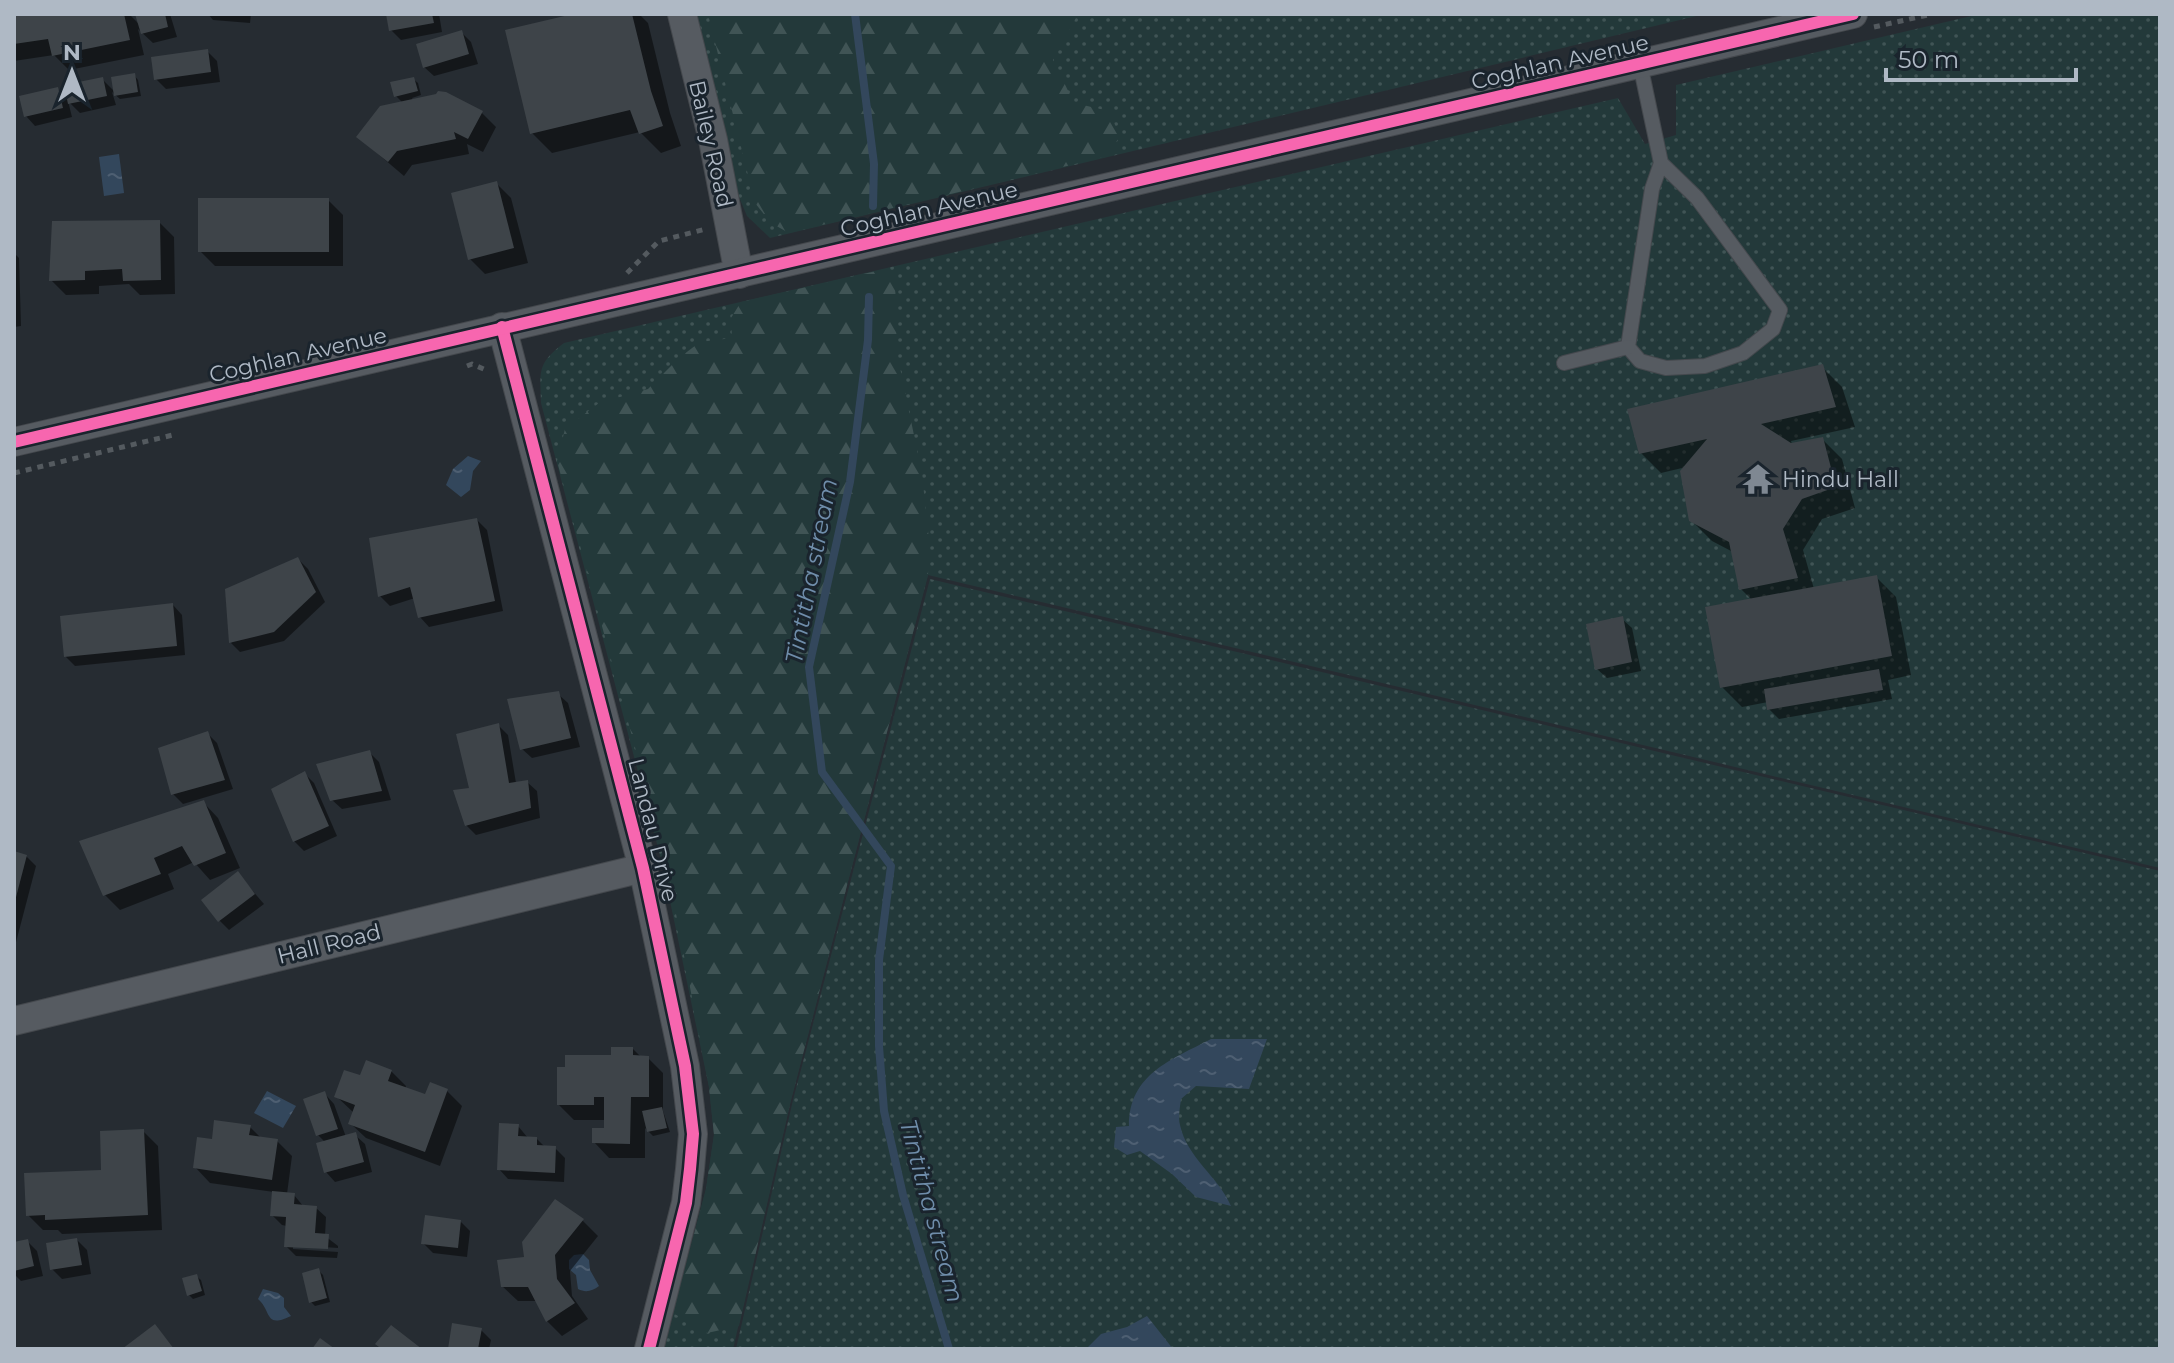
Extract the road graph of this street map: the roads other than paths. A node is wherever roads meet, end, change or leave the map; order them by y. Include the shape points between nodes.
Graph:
1 (682, 14) edge
2 (1862, 21) edge
3 (1640, 64) junction
4 (1661, 163) junction
5 (739, 274) junction
6 (502, 327) junction
7 (1628, 347) junction
8 (1564, 363) dead end
9 (14, 442) edge
10 (643, 868) junction
11 (14, 1021) edge
12 (649, 1349) edge

1 - 5 street, Bailey Road
2 - 3 street, Coghlan Avenue
3 - 4 lane
3 - 5 street, Coghlan Avenue
4 - 7 lane via 1652,189
4 - 7 lane via 1697,198 1780,310 1773,329 1743,353 1705,366 1666,368 1640,361
5 - 6 street, Coghlan Avenue
6 - 9 street, Coghlan Avenue
6 - 10 street, Landau Drive
7 - 8 lane
10 - 11 street, Hall Road
10 - 12 street, Landau Drive via 685,1066 693,1134 686,1203

